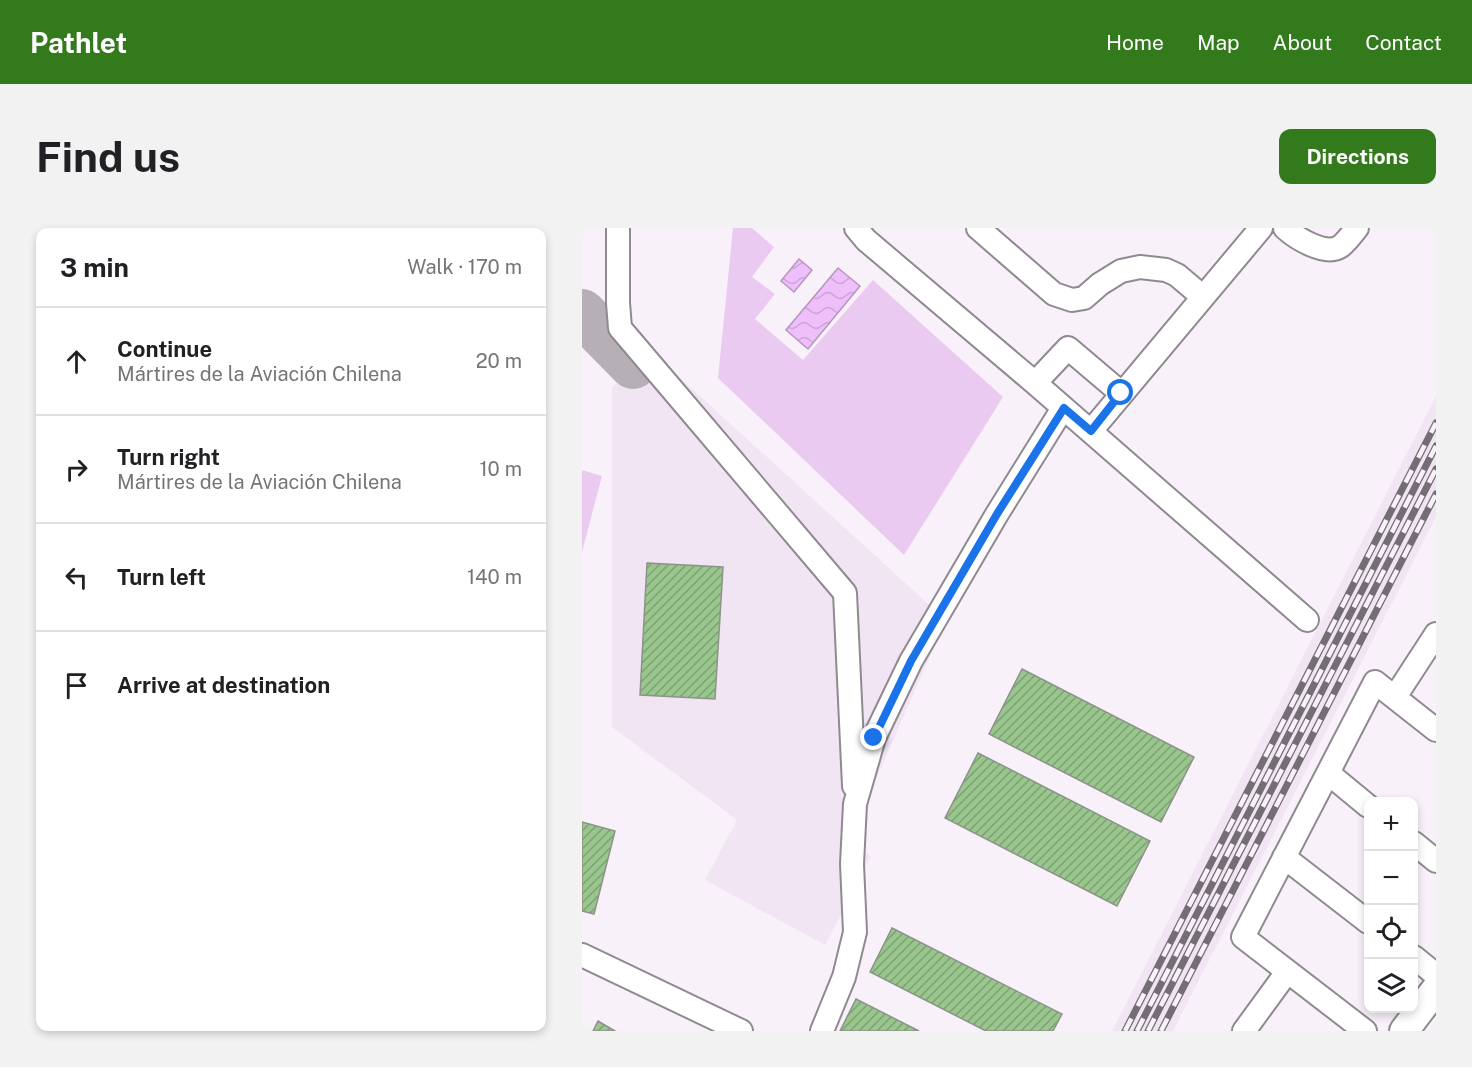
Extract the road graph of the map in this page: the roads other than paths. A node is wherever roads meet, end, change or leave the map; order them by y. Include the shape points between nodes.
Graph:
1 (618, 228) edge
2 (856, 228) edge
3 (978, 228) edge
4 (1261, 228) edge
5 (1284, 228) edge
6 (1357, 228) edge
7 (1203, 297) junction
8 (1035, 383) junction
9 (1121, 393) junction
10 (1064, 408) junction
11 (1091, 431) junction
12 (1307, 620) dead end
13 (1436, 634) edge
14 (1395, 697) junction
15 (1436, 730) edge
16 (1328, 773) junction
17 (1364, 803) edge
18 (855, 804) junction
19 (1418, 847) edge
20 (1284, 857) junction
21 (1436, 861) edge
22 (1364, 919) edge
23 (582, 955) edge
24 (1416, 959) edge
25 (1287, 972) junction
26 (1436, 975) edge
27 (1436, 989) edge
28 (741, 1031) edge
29 (822, 1031) edge
30 (1244, 1031) edge
31 (1365, 1031) edge
32 (1404, 1031) edge

1 - 18 street via 620,328 845,593
2 - 8 street
3 - 7 street via 1054,294 1071,300 1084,298 1121,271 1140,267 1177,275
4 - 7 street
5 - 6 street via 1305,243 1332,249 1340,247
7 - 9 street
8 - 9 street via 1068,348
8 - 10 street
9 - 11 street
10 - 11 street
10 - 18 street via 911,661 874,738
11 - 12 street
13 - 14 street
14 - 15 street
14 - 16 street via 1375,682
16 - 17 street
16 - 20 street
18 - 29 street via 855,932 844,977
19 - 21 street
20 - 22 street
20 - 25 street via 1243,937
23 - 28 street
24 - 26 street
25 - 30 street
25 - 31 street
27 - 32 main road

